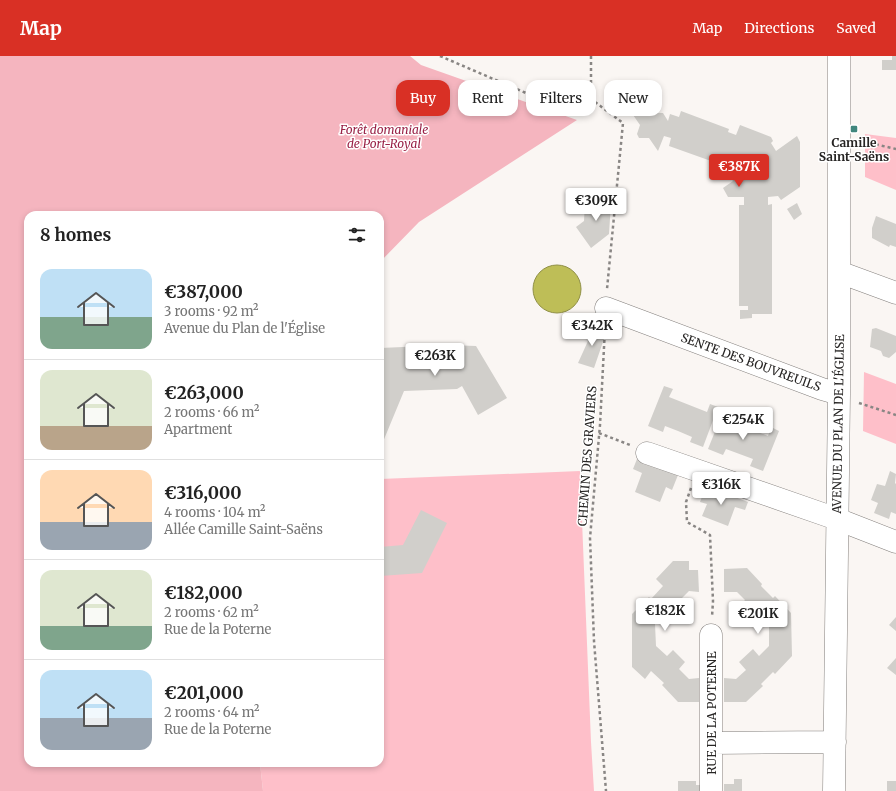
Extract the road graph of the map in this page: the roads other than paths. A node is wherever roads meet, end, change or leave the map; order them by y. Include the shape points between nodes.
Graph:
1 (840, 56) edge
2 (839, 272) junction
3 (896, 293) edge
4 (606, 308) road end
5 (839, 394) junction
6 (647, 453) road end
7 (837, 519) junction
8 (896, 542) edge
9 (711, 635) road end
10 (835, 742) junction
11 (711, 743) junction
12 (711, 791) edge
13 (834, 791) edge

1 - 2 street, AVENUE DU PLAN DE L'ÉGLISE
2 - 3 street
2 - 5 street, AVENUE DU PLAN DE L'ÉGLISE
4 - 5 street, SENTE DES BOUVREUILS
5 - 7 street, AVENUE DU PLAN DE L'ÉGLISE
6 - 7 street
7 - 8 street
7 - 10 street, AVENUE DU PLAN DE L'ÉGLISE
9 - 11 street, RUE DE LA POTERNE
10 - 11 street
10 - 13 street, AVENUE DU PLAN DE L'ÉGLISE
11 - 12 street, RUE DE LA POTERNE

